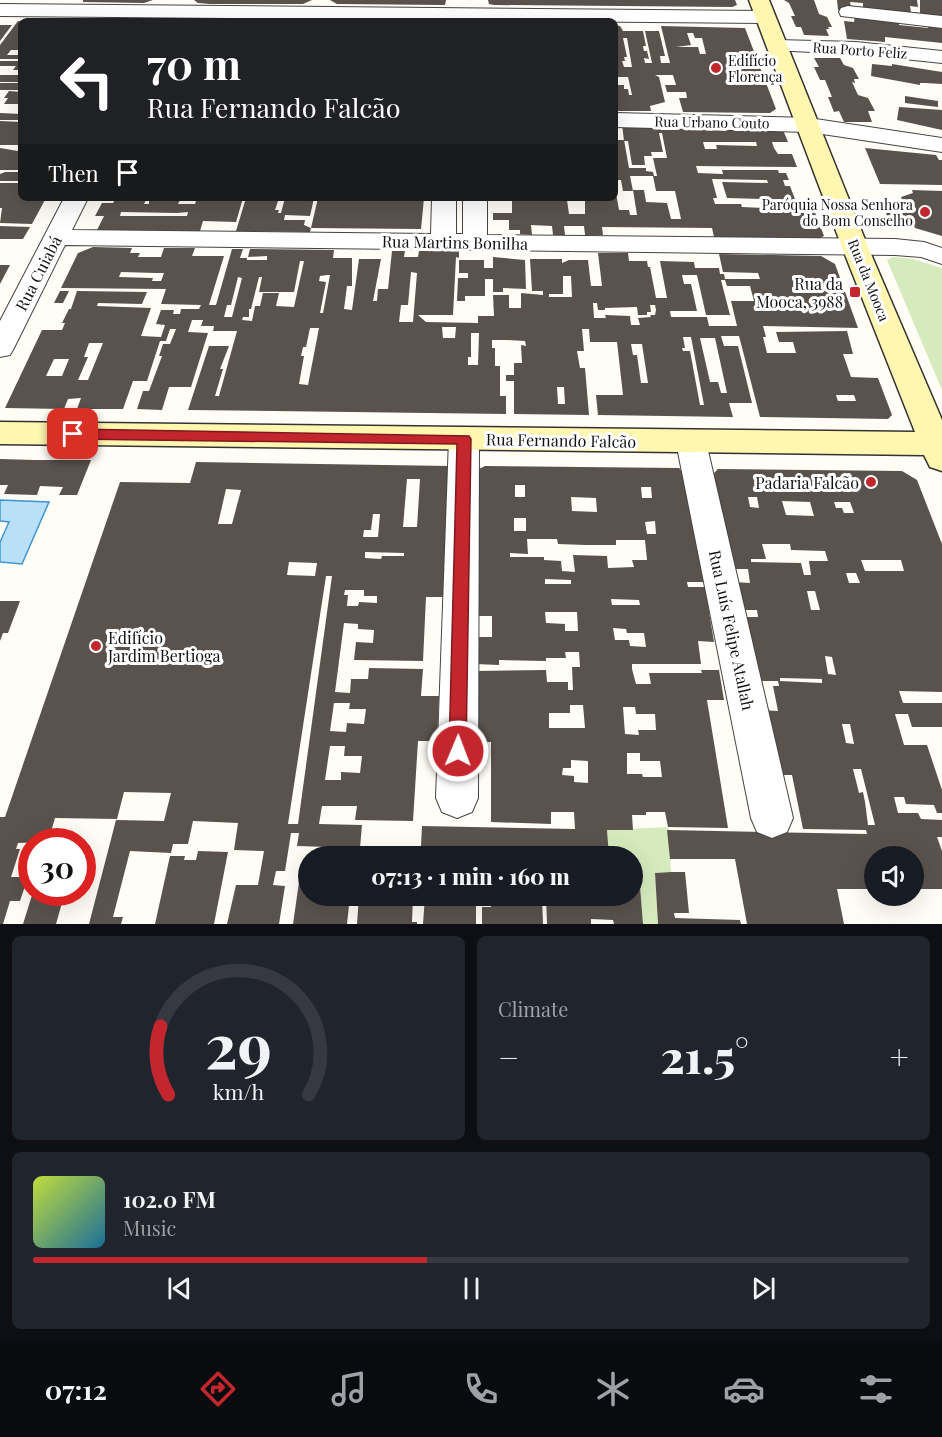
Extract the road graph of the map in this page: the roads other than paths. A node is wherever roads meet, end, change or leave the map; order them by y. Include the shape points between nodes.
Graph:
1 (319, 7) edge
2 (467, 7) edge
3 (762, 9) edge
4 (0, 10) edge
5 (172, 11) edge
6 (848, 12) dead end
7 (942, 22) edge
8 (777, 46) junction
9 (942, 57) edge
10 (618, 120) edge
11 (808, 125) junction
12 (942, 145) edge
13 (74, 201) edge
14 (444, 201) edge
15 (475, 201) edge
16 (56, 237) junction
17 (443, 242) junction
18 (476, 243) junction
19 (855, 247) junction
20 (942, 256) edge
21 (0, 348) edge
22 (0, 433) edge
23 (464, 439) junction
24 (691, 442) junction
25 (940, 449) edge
26 (457, 798) dead end
27 (772, 818) dead end

1 - 2 street
1 - 5 street
2 - 3 street
3 - 8 main road, Rua da Mooca
4 - 5 street
6 - 7 street
8 - 9 street, Rua Porto Feliz via 891,50
8 - 11 main road, Rua da Mooca
10 - 11 street, Rua Urbano Couto
11 - 12 street, Rua Urbano Couto
11 - 19 main road, Rua da Mooca
13 - 16 street, Rua Cuiabá
14 - 17 street
15 - 18 street
16 - 17 street, Rua Martins Bonilha
16 - 21 street, Rua Cuiabá
17 - 18 street, Rua Martins Bonilha
18 - 19 street, Rua Martins Bonilha
19 - 20 street, Rua Martins Bonilha via 905,248
19 - 25 main road, Rua da Mooca
22 - 23 main road, Rua Fernando Falcão
23 - 24 main road, Rua Fernando Falcão
23 - 26 street
24 - 25 main road, Rua Fernando Falcão
24 - 27 street, Rua Luís Felipe Atallah

